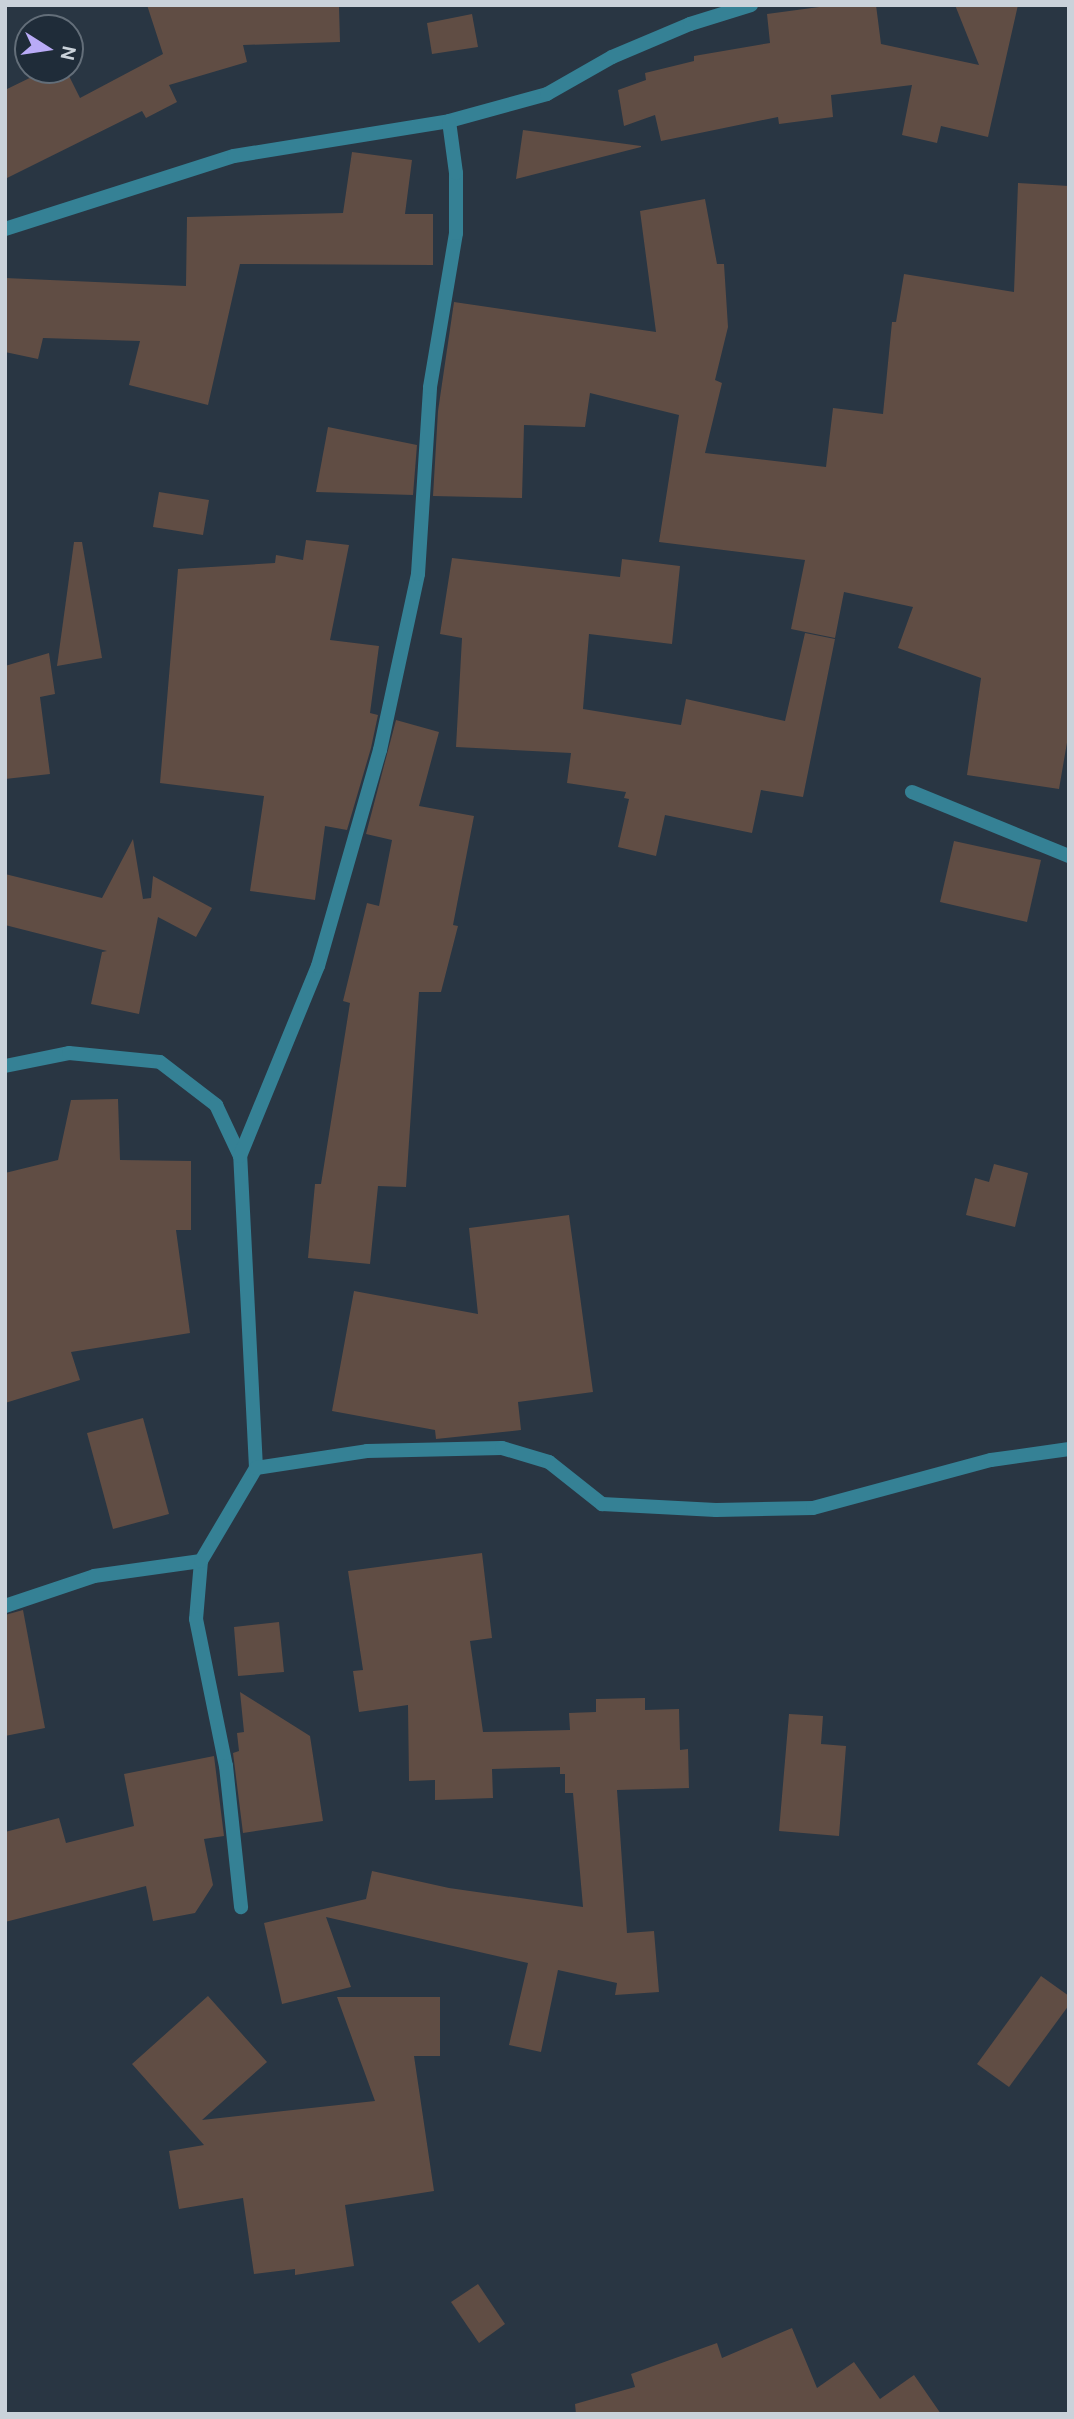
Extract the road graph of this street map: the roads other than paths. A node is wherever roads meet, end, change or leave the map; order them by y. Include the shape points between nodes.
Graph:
1 (751, 5) edge
2 (449, 121) junction
3 (5, 229) edge
4 (912, 792) dead end
5 (1069, 856) edge
6 (5, 1066) edge
7 (240, 1156) junction
8 (1069, 1449) edge
9 (256, 1468) junction
10 (201, 1561) junction
11 (5, 1606) edge
12 (241, 1906) dead end

1 - 2 street via 612,57 547,94
2 - 3 street via 234,156
2 - 7 street via 456,173 456,233 430,387 418,575 380,750 318,966
4 - 5 street
6 - 7 street via 69,1052 160,1062 216,1105
7 - 9 street
8 - 9 street via 991,1460 799,1509 602,1504 549,1462 502,1448 367,1451
9 - 10 street
10 - 11 street via 94,1576
10 - 12 street via 196,1619 226,1766

